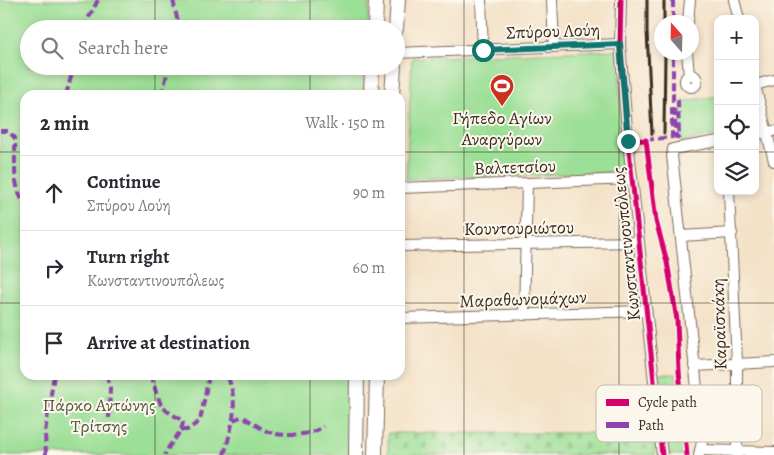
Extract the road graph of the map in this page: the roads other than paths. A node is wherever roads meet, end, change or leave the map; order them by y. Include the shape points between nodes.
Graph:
1 (376, 0) edge
2 (398, 0) edge
3 (480, 0) edge
4 (552, 0) edge
5 (621, 0) edge
6 (690, 0) edge
7 (734, 0) edge
8 (689, 15) edge
9 (738, 15) edge
10 (375, 20) edge
11 (397, 20) edge
12 (620, 44) junction
13 (554, 47) junction
14 (483, 50) junction
15 (405, 53) edge
16 (688, 60) edge
17 (372, 75) edge
18 (393, 75) edge
19 (689, 76) dead end
20 (774, 80) edge
21 (759, 84) edge
22 (371, 90) edge
23 (392, 90) edge
24 (759, 98) edge
25 (770, 132) edge
26 (714, 142) edge
27 (774, 161) edge
28 (632, 179) junction
29 (527, 183) junction
30 (405, 188) edge
31 (729, 195) edge
32 (732, 233) junction
33 (681, 236) junction
34 (639, 242) junction
35 (524, 244) junction
36 (405, 246) edge
37 (646, 311) junction
38 (524, 316) junction
39 (405, 318) edge
40 (774, 362) edge
41 (737, 363) junction
42 (694, 366) junction
43 (357, 380) edge
44 (377, 380) edge
45 (654, 385) edge
46 (696, 385) edge
47 (737, 385) edge
48 (661, 442) edge
49 (700, 452) edge
50 (774, 452) edge
51 (737, 453) edge
52 (356, 455) edge
53 (375, 455) edge
54 (662, 455) edge

1 - 10 main road
2 - 11 main road
3 - 14 street
4 - 13 street
5 - 12 street, Κωνσταντινουπόλεως
6 - 8 street
7 - 9 street
12 - 13 street, Σπύρου Λούη
12 - 28 street, Κωνσταντινουπόλεως
13 - 14 street, Σπύρου Λούη
14 - 15 street, Σπύρου Λούη
16 - 19 street
17 - 22 main road
18 - 23 main road
20 - 21 street
24 - 25 street
25 - 27 street
26 - 33 street via 673,149
28 - 29 street, Βαλτετσίου
28 - 34 street, Κωνσταντινουπόλεως
29 - 30 street, Βαλτετσίου
29 - 35 street
31 - 32 street, Καραϊσκάκη
32 - 33 street
32 - 41 street, Καραϊσκάκη
33 - 42 street
34 - 35 street, Κουντουριώτου
34 - 37 street, Κωνσταντινουπόλεως
35 - 36 street, Κουντουριώτου
35 - 38 street
37 - 38 street, Μαραθωνομάχων
37 - 45 street, Κωνσταντινουπόλεως
38 - 39 street, Μαραθωνομάχων
40 - 41 street
41 - 42 street
41 - 47 street, Καραϊσκάκη
42 - 46 street
43 - 52 main road
44 - 53 main road
48 - 54 street, Κωνσταντινουπόλεως
49 - 51 street
50 - 51 street

